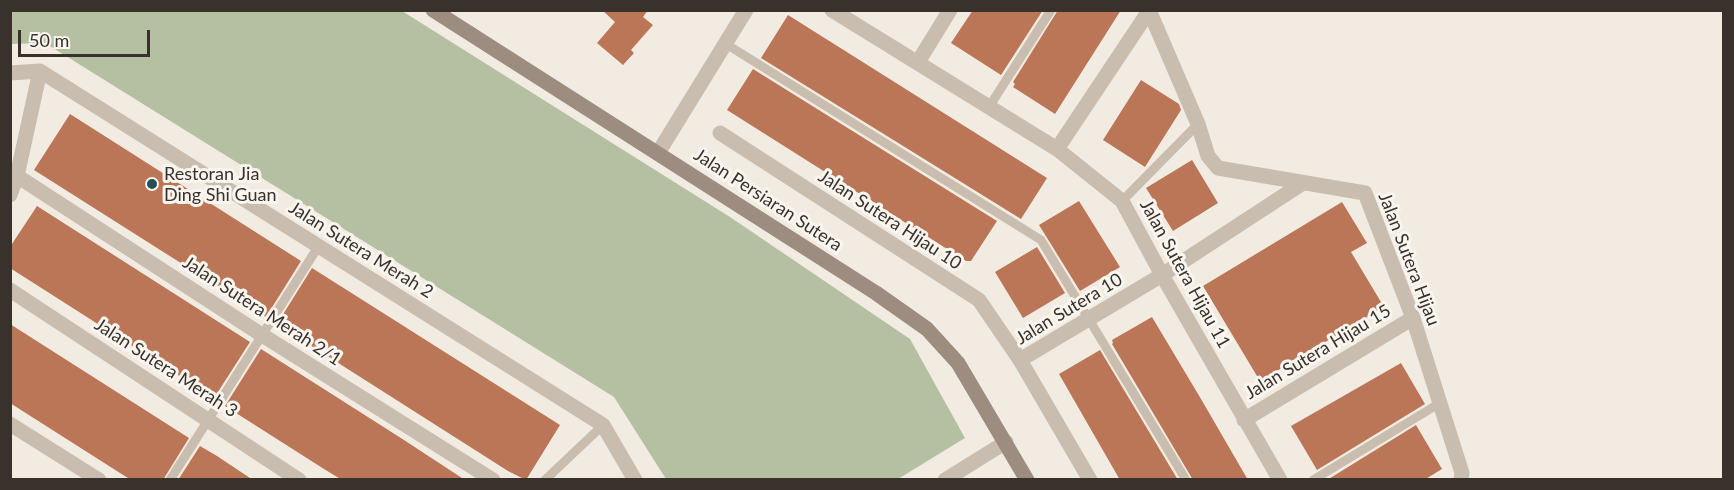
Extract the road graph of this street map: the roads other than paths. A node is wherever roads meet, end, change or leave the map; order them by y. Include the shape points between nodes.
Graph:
1 (433, 10) edge
2 (746, 10) edge
3 (832, 10) edge
4 (950, 10) edge
5 (1051, 10) edge
6 (1149, 11) edge
7 (848, 15) edge
8 (726, 44) junction
9 (918, 63) junction
10 (40, 71) junction
11 (10, 73) edge
12 (989, 107) junction
13 (1198, 124) junction
14 (720, 133) dead end
15 (1057, 149) junction
16 (658, 153) junction
17 (14, 176) edge
18 (1304, 183) junction
19 (10, 195) edge
20 (1122, 201) junction
21 (318, 247) junction
22 (1162, 275) junction
23 (10, 290) edge
24 (1413, 318) junction
25 (1089, 319) junction
26 (262, 335) junction
27 (1020, 360) junction
28 (1440, 403) junction
29 (208, 419) junction
30 (1245, 420) junction
31 (10, 423) edge
32 (603, 425) junction
33 (1006, 442) junction
34 (1461, 476) edge
35 (99, 480) edge
36 (170, 480) edge
37 (299, 480) edge
38 (493, 480) edge
39 (545, 480) edge
40 (635, 480) edge
41 (945, 480) edge
42 (1027, 480) edge
43 (1090, 480) edge
44 (1186, 480) edge
45 (1280, 480) edge
46 (1313, 480) edge

1 - 16 street, Jalan Persiaran Sutera
2 - 8 street
3 - 7 street, Jalan Sutera Hijau 11
4 - 9 street
5 - 12 lane
6 - 13 street, Jalan Sutera Hijau
6 - 15 street
7 - 9 street, Jalan Sutera Hijau 11
8 - 16 street
8 - 25 lane via 1041,240
9 - 12 street, Jalan Sutera Hijau 11
10 - 11 street
10 - 17 street
10 - 21 street, Jalan Sutera Merah 2
12 - 15 street, Jalan Sutera Hijau 11
13 - 18 street, Jalan Sutera Hijau via 1208,156 1218,168
13 - 20 lane
14 - 27 street, Jalan Sutera Hijau 10 via 979,300
15 - 20 street, Jalan Sutera Hijau 11
16 - 33 street, Jalan Persiaran Sutera via 927,329 958,363
17 - 19 street
17 - 26 street, Jalan Sutera Merah 2/1
18 - 22 street, Jalan Sutera 10
18 - 24 street, Jalan Sutera Hijau via 1365,193
20 - 22 street, Jalan Sutera Hijau 11
21 - 26 lane
21 - 32 street, Jalan Sutera Merah 2
22 - 25 street, Jalan Sutera 10
22 - 30 street, Jalan Sutera Hijau 11
23 - 29 street, Jalan Sutera Merah 3
24 - 28 street, Jalan Sutera Hijau
24 - 30 street, Jalan Sutera Hijau 15
25 - 27 street, Jalan Sutera 10
25 - 44 lane
26 - 29 lane
26 - 38 street, Jalan Sutera Merah 2/1
27 - 43 street, Jalan Sutera 10
28 - 34 street, Jalan Sutera Hijau
28 - 46 lane
29 - 36 lane
29 - 37 street, Jalan Sutera Merah 3
30 - 45 street, Jalan Sutera Hijau 11
31 - 35 street
32 - 39 lane
32 - 40 street, Jalan Sutera Merah 2
33 - 41 street
33 - 42 street, Jalan Persiaran Sutera

